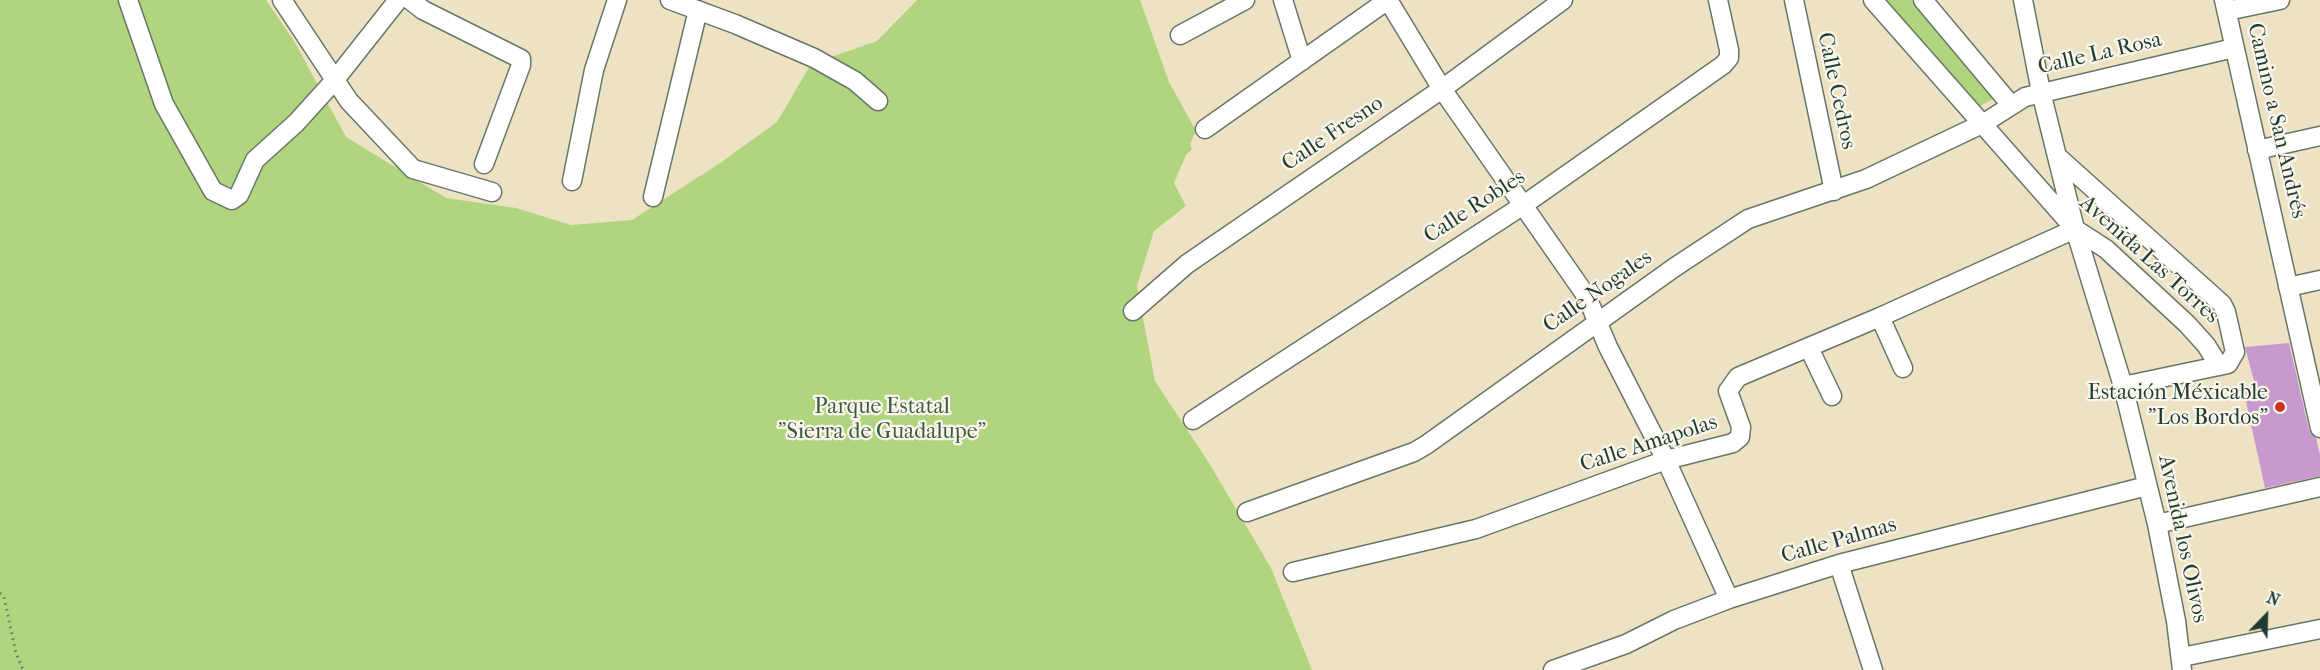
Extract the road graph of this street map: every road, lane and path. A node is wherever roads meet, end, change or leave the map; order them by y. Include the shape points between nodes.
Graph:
1 (128, 0) edge
2 (282, 0) edge
3 (398, 0) edge
4 (410, 0) edge
5 (617, 0) edge
6 (670, 0) edge
7 (1245, 0) edge
8 (1283, 0) edge
9 (1388, 0) edge
10 (1563, 0) edge
11 (1718, 0) edge
12 (1794, 0) edge
13 (1873, 0) edge
14 (1923, 0) edge
15 (2023, 0) edge
16 (2280, 0) edge
17 (2226, 6) edge
18 (698, 10) junction
19 (1180, 35) dead end
20 (2234, 48) junction
21 (1302, 61) junction
22 (334, 81) junction
23 (1442, 89) junction
24 (2041, 92) junction
25 (878, 101) dead end
26 (2011, 105) junction
27 (1984, 123) junction
28 (1205, 129) dead end
29 (2320, 136) edge
30 (2257, 150) junction
31 (2058, 157) junction
32 (484, 164) dead end
33 (572, 181) dead end
34 (1834, 191) junction
35 (492, 192) dead end
36 (653, 197) dead end
37 (1522, 206) junction
38 (2074, 229) junction
39 (2320, 280) edge
40 (2288, 287) junction
41 (1133, 311) dead end
42 (1880, 317) junction
43 (1599, 322) junction
44 (1809, 348) junction
45 (2219, 366) junction
46 (1904, 368) dead end
47 (2123, 386) junction
48 (1832, 396) dead end
49 (1193, 420) dead end
50 (2320, 423) edge
51 (1666, 460) junction
52 (2147, 486) junction
53 (2320, 487) edge
54 (1247, 512) dead end
55 (2157, 524) junction
56 (1839, 564) junction
57 (1293, 573) dead end
58 (0, 592) edge
59 (1729, 599) junction
60 (2320, 629) edge
61 (2182, 663) edge
62 (23, 670) edge
63 (1553, 670) edge
64 (1873, 670) edge

1 - 22 street via 164,104 213,191 225,199 236,198 255,160
2 - 22 street
3 - 22 street
4 - 32 street via 521,59
5 - 33 street via 594,70
6 - 18 street
7 - 19 street
8 - 21 street
9 - 21 street
9 - 23 street
10 - 23 street, Calle Fresno
11 - 37 street, Calle Robles via 1729,50 1727,62
12 - 34 street, Calle Cedros
13 - 27 street, Avenida Las Torres
14 - 26 street
15 - 24 street, Avenida los Olivos
16 - 17 street
17 - 20 street, Camino a San Andrés
18 - 25 street via 814,58 855,81
18 - 36 street
20 - 24 street, Calle La Rosa
20 - 30 street, Camino a San Andrés
21 - 28 street
22 - 35 street via 413,169
23 - 37 street
23 - 41 street, Calle Fresno via 1187,264
24 - 26 street, Calle La Rosa
24 - 31 street, Avenida los Olivos
26 - 27 street, Calle La Rosa
27 - 34 street, Calle Nogales
27 - 38 street, Avenida Las Torres
29 - 30 street
30 - 40 street, Camino a San Andrés
31 - 38 street, Avenida los Olivos
31 - 45 street, Avenida Las Torres via 2222,304 2235,352 2228,364
34 - 43 street, Calle Nogales via 1748,219
37 - 43 street via 1587,297
37 - 49 street, Calle Robles
38 - 42 street, Calle Amapolas
38 - 45 street, Avenida Las Torres via 2106,249 2187,324
38 - 47 street, Avenida los Olivos
39 - 40 street
40 - 50 street, Camino a San Andrés
42 - 44 street, Calle Amapolas
42 - 46 street
43 - 51 street
43 - 54 street, Calle Nogales via 1413,452
44 - 48 street
44 - 51 street, Calle Amapolas via 1738,377 1730,386 1728,396 1741,427 1738,440
45 - 47 street
47 - 52 street, Avenida los Olivos
51 - 57 street, Calle Amapolas via 1476,529
51 - 59 street
52 - 55 street, Avenida los Olivos
52 - 56 street, Calle Palmas
53 - 55 street
55 - 61 street, Avenida los Olivos
56 - 59 street, Calle Palmas
56 - 64 street
58 - 62 path
59 - 63 street, Calle Palmas via 1626,644
60 - 61 street

